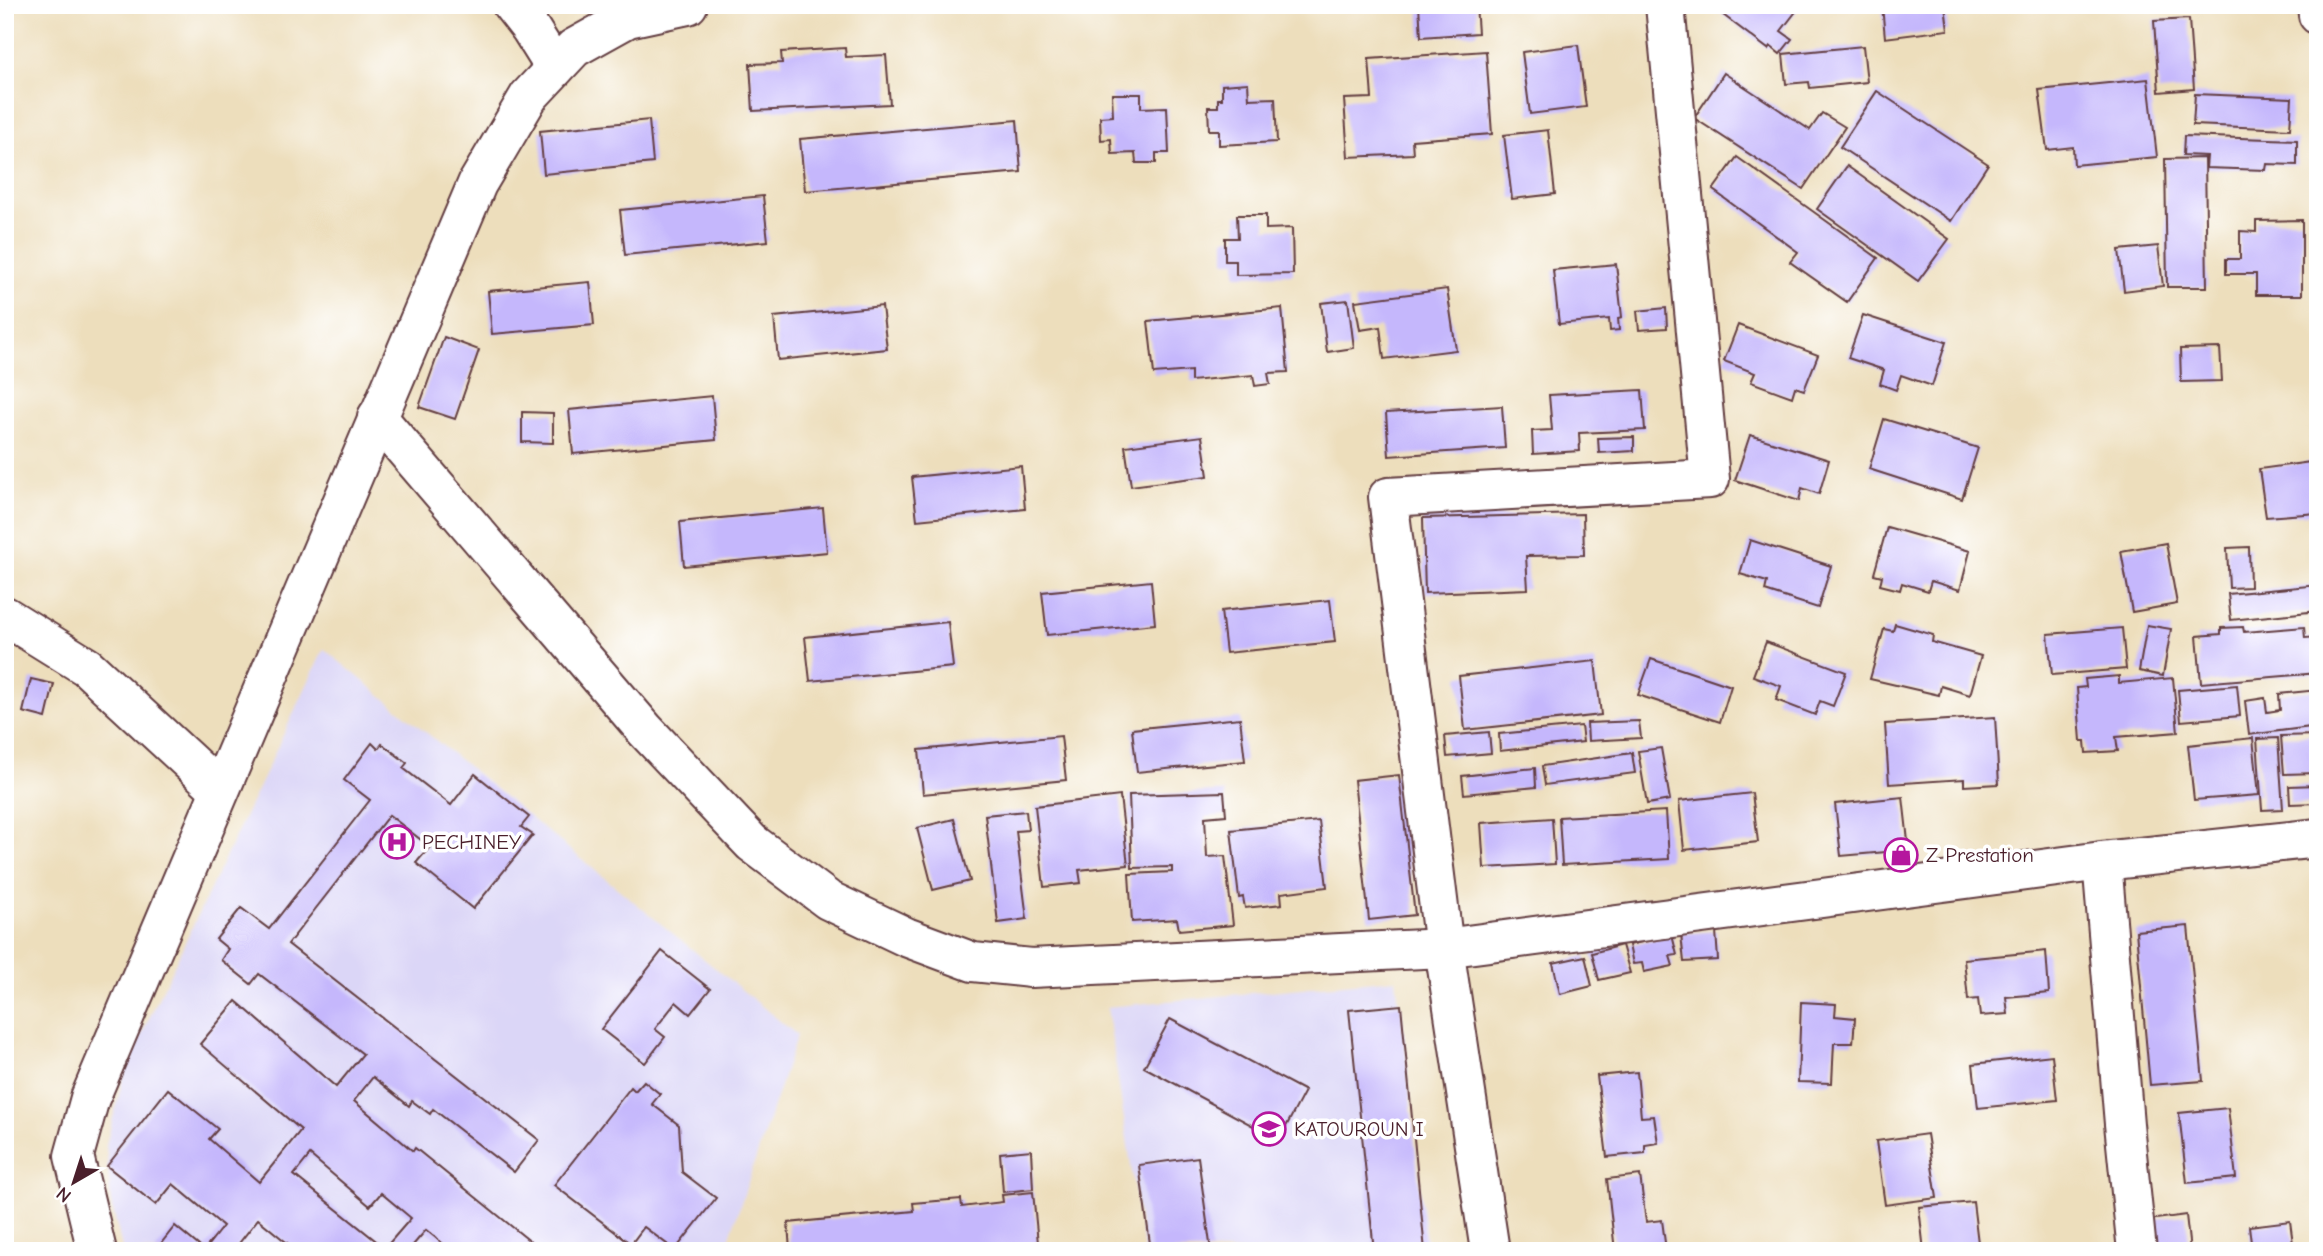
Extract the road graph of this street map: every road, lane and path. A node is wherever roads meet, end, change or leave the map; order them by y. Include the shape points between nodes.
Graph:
1 (512, 5) edge
2 (688, 5) edge
3 (1665, 5) edge
4 (2317, 5) edge
5 (2318, 15) edge
6 (555, 68) junction
7 (377, 417) junction
8 (5, 616) edge
9 (220, 790) junction
10 (2318, 838) edge
11 (2102, 861) junction
12 (1444, 948) junction
13 (97, 1251) edge
14 (1490, 1251) edge
15 (2137, 1251) edge

1 - 6 street
2 - 6 street via 628,18 574,48
3 - 12 street via 1710,480 1388,497
4 - 5 street
6 - 7 street via 528,96 477,184
7 - 9 street
7 - 12 street via 645,730 752,843 828,900 973,962 1031,968
8 - 9 street via 87,667
9 - 13 street via 90,1098 77,1144 74,1156
10 - 11 street
11 - 12 street
11 - 15 street
12 - 14 street

